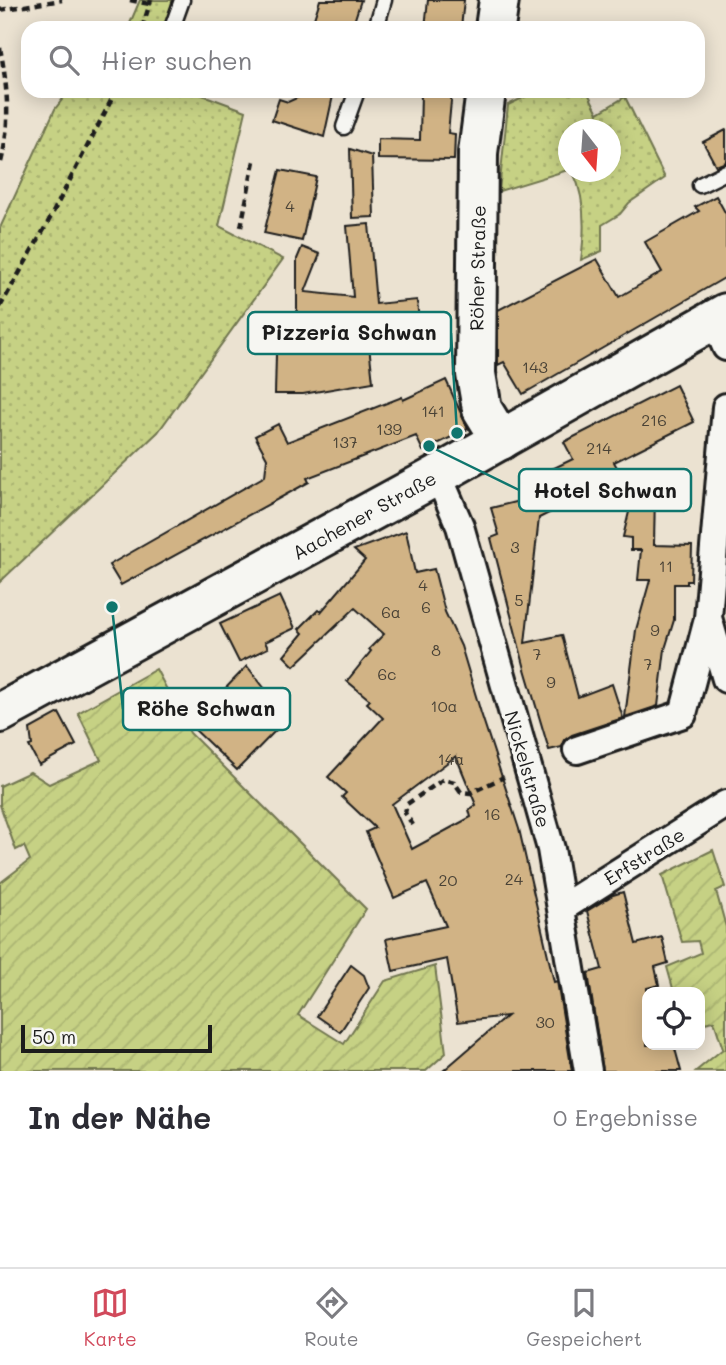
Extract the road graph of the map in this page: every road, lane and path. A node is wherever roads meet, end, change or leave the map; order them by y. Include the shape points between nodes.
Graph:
1 (62, 0) edge
2 (130, 0) edge
3 (182, 0) edge
4 (384, 0) edge
5 (499, 0) edge
6 (150, 2) edge
7 (0, 10) edge
8 (144, 21) edge
9 (174, 21) edge
10 (378, 21) edge
11 (496, 21) edge
12 (0, 48) edge
13 (112, 98) edge
14 (354, 98) edge
15 (485, 98) edge
16 (344, 127) dead end
17 (254, 161) dead end
18 (0, 166) edge
19 (726, 172) edge
20 (700, 186) dead end
21 (241, 227) dead end
22 (0, 307) edge
23 (722, 326) edge
24 (726, 407) edge
25 (501, 440) junction
26 (438, 475) junction
27 (708, 618) junction
28 (726, 679) edge
29 (0, 713) edge
30 (577, 750) dead end
31 (528, 769) junction
32 (726, 804) edge
33 (413, 825) dead end
34 (562, 908) junction
35 (589, 1071) edge

1 - 7 path
2 - 6 path
3 - 9 lane
4 - 10 lane
5 - 11 main road
6 - 8 path
12 - 18 path via 8,100 7,141
13 - 22 path
14 - 16 lane
15 - 25 main road, Röher Straße via 478,153 476,374 482,409
17 - 21 path
19 - 20 lane
23 - 25 main road, Aachener Straße
24 - 27 street
25 - 26 main road, Aachener Straße
26 - 29 main road, Aachener Straße
26 - 31 street, Nickelstraße via 460,526
27 - 28 street
27 - 30 street via 683,714
31 - 33 path via 470,793 444,779 407,804 405,813
31 - 34 street, Nickelstraße
32 - 34 street, Erfstraße
34 - 35 street, Nickelstraße

